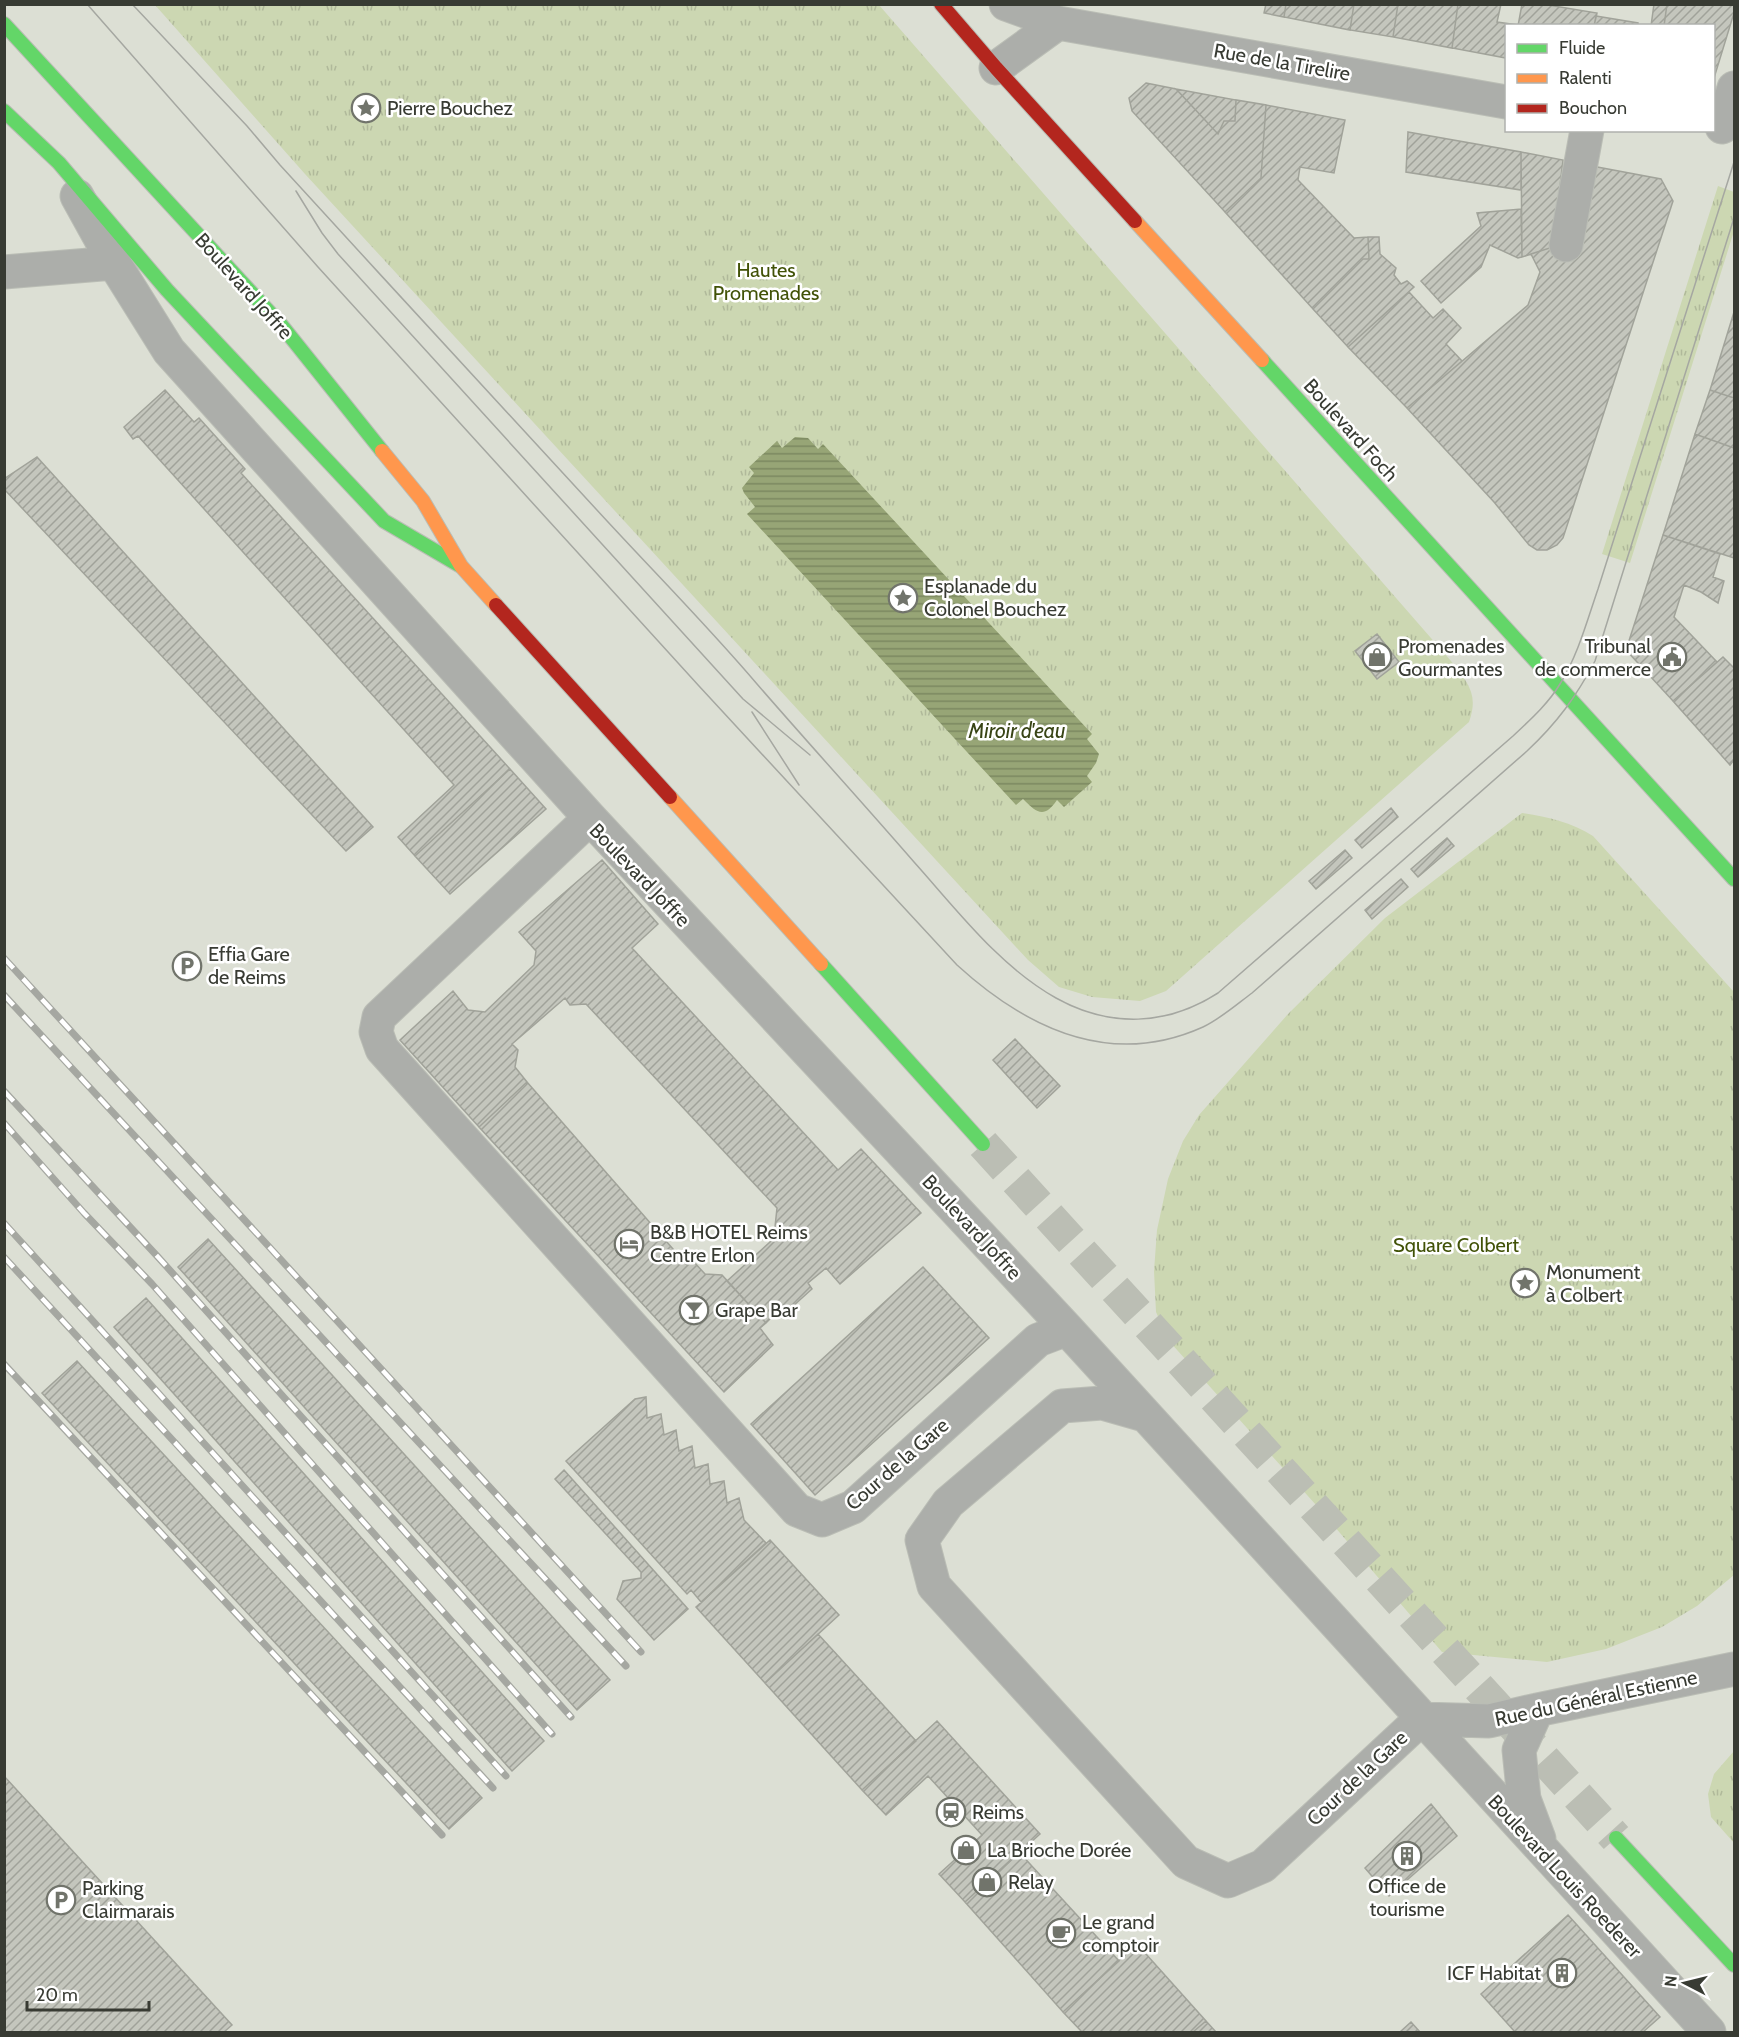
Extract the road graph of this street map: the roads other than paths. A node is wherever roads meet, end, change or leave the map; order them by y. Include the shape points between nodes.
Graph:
1 (941, 4) edge
2 (1006, 4) edge
3 (1058, 23) junction
4 (4, 24) edge
5 (996, 68) junction
6 (1734, 88) edge
7 (1505, 102) edge
8 (4, 111) edge
9 (1723, 127) edge
10 (1587, 132) edge
11 (59, 163) junction
12 (1566, 245) dead end
13 (114, 263) junction
14 (4, 272) edge
15 (461, 566) junction
16 (590, 818) junction
17 (1734, 879) edge
18 (982, 1144) tunnel mouth
19 (1066, 1329) junction
20 (660, 1358) joint
21 (1144, 1415) junction
22 (1734, 1669) edge
23 (1537, 1710) junction
24 (1421, 1719) junction
25 (1616, 1838) tunnel mouth
26 (1546, 1854) junction
27 (1734, 1965) edge
28 (1709, 2032) edge

1 - 5 main road, Boulevard Foch
2 - 3 street, Rue de la Tirelire
3 - 5 street
3 - 7 street, Rue de la Tirelire
4 - 15 main road, Boulevard Joffre via 282,326 423,501
5 - 17 main road, Boulevard Foch
6 - 9 street
8 - 11 main road, Boulevard Joffre
10 - 12 street
11 - 13 street
11 - 15 main road, Boulevard Joffre via 167,290 384,521
13 - 14 street
13 - 16 street via 169,351
15 - 18 main road, Boulevard Joffre
16 - 19 street, Boulevard Joffre
16 - 20 street, Boulevard Joffre via 379,1017 376,1032 382,1050
19 - 20 street, Cour de la Gare via 1038,1340 852,1507 822,1520 797,1510
19 - 21 street, Boulevard Joffre
21 - 24 street, Cour de la Gare
21 - 24 street, Cour de la Gare via 1102,1403 1062,1406 948,1503 928,1531 922,1540 934,1586 1186,1862 1228,1881 1263,1866
22 - 23 street, Rue du Général Estienne
23 - 24 street, Rue du Général Estienne via 1489,1721
23 - 26 street via 1519,1750 1524,1799
24 - 26 street, Boulevard Louis Roederer
25 - 27 main road
26 - 28 street, Boulevard Louis Roederer

